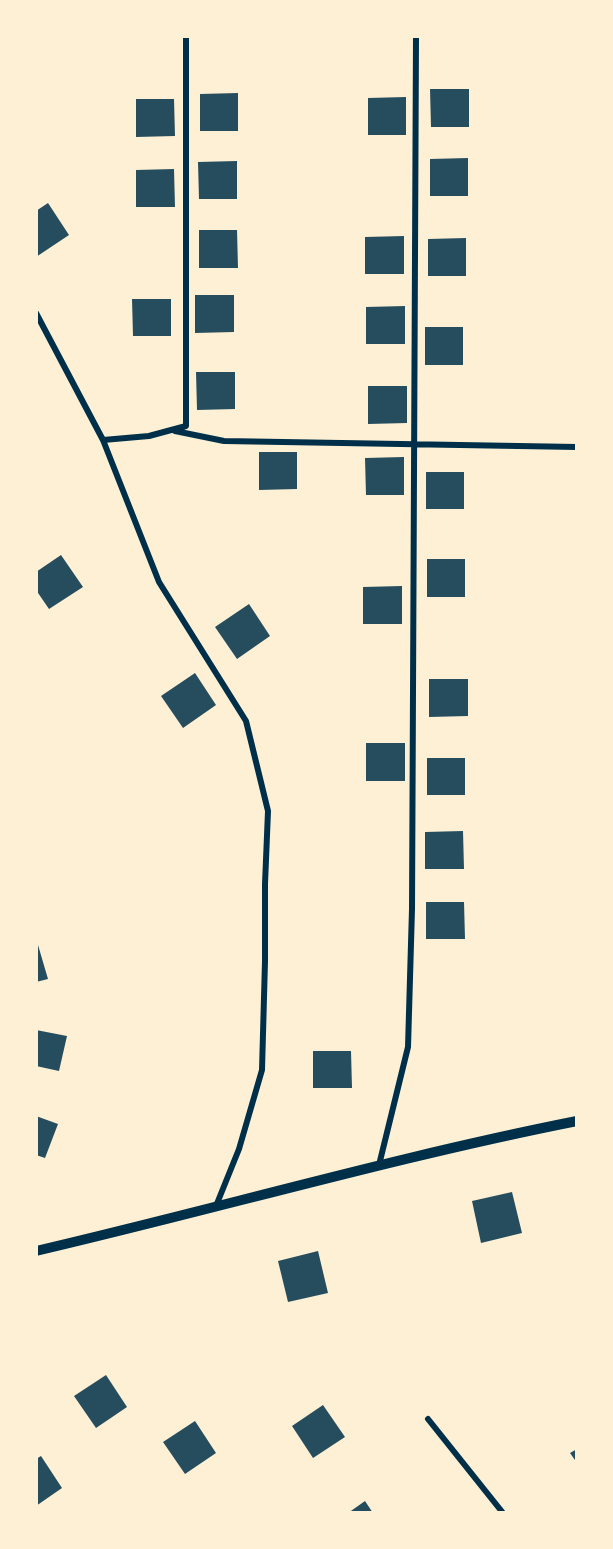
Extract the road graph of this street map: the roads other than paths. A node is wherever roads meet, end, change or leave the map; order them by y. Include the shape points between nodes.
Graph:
1 (186, 36) edge
2 (416, 36) edge
3 (36, 313) edge
4 (172, 430) junction
5 (104, 440) junction
6 (415, 445) junction
7 (577, 447) edge
8 (577, 1121) edge
9 (379, 1166) junction
10 (216, 1207) junction
11 (36, 1251) edge
12 (428, 1419) dead end
13 (502, 1513) edge

1 - 4 street via 186,426
2 - 6 street
3 - 5 street
4 - 5 street
4 - 6 street via 224,441
5 - 10 street via 159,582 246,721 268,811 262,1070 239,1149
6 - 7 street
6 - 9 street via 408,1047
8 - 9 street
9 - 10 street
10 - 11 street
12 - 13 street

